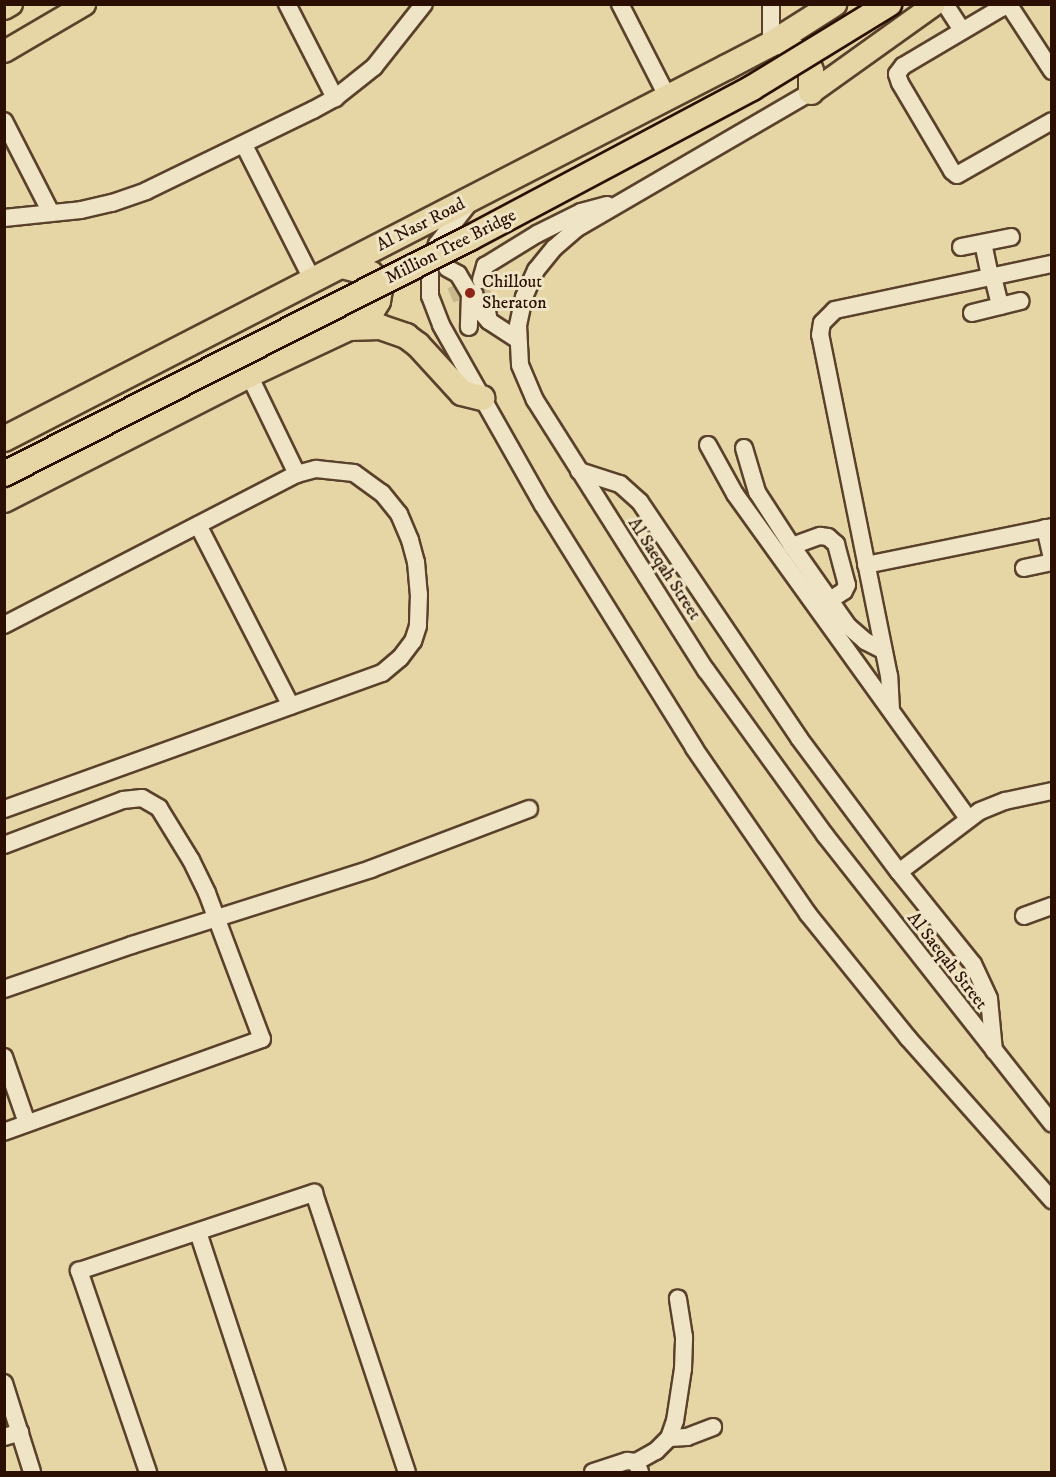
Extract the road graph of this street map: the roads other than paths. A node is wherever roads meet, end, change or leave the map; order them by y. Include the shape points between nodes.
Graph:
1 (11, 4) edge
2 (84, 4) edge
3 (287, 4) edge
4 (424, 4) edge
5 (620, 4) edge
6 (771, 4) edge
7 (834, 4) edge
8 (889, 4) edge
9 (934, 4) edge
10 (945, 4) edge
11 (4, 8) edge
12 (962, 30) junction
13 (771, 44) junction
14 (4, 51) edge
15 (1052, 71) edge
16 (811, 92) junction
17 (335, 98) junction
18 (668, 98) junction
19 (4, 121) edge
20 (1052, 121) edge
21 (244, 146) junction
22 (476, 196) junction
23 (623, 202) junction
24 (51, 213) junction
25 (4, 219) edge
26 (1011, 237) dead end
27 (983, 243) junction
28 (961, 247) dead end
29 (1052, 264) edge
30 (342, 266) junction
31 (439, 266) junction
32 (992, 277) junction
33 (313, 280) junction
34 (483, 280) junction
35 (1021, 301) dead end
36 (999, 306) junction
37 (972, 313) dead end
38 (489, 321) junction
39 (469, 327) junction
40 (334, 334) junction
41 (517, 339) junction
42 (461, 360) junction
43 (249, 375) junction
44 (482, 398) junction
45 (4, 439) edge
46 (708, 445) dead end
47 (744, 448) dead end
48 (579, 471) junction
49 (4, 474) edge
50 (297, 474) junction
51 (4, 500) edge
52 (198, 525) junction
53 (1048, 527) edge
54 (792, 546) junction
55 (1052, 560) edge
56 (866, 565) junction
57 (1024, 568) dead end
58 (830, 600) junction
59 (4, 625) edge
60 (883, 650) junction
61 (291, 706) junction
62 (891, 710) junction
63 (1052, 791) edge
64 (4, 809) edge
65 (529, 809) dead end
66 (968, 818) junction
67 (4, 845) edge
68 (899, 872) junction
69 (1052, 906) edge
70 (1024, 916) dead end
71 (218, 919) junction
72 (4, 989) edge
73 (994, 1051) junction
74 (5, 1061) edge
75 (27, 1123) junction
76 (1052, 1123) edge
77 (4, 1132) edge
78 (1052, 1200) edge
79 (198, 1232) junction
80 (678, 1298) dead end
81 (4, 1383) edge
82 (713, 1426) dead end
83 (12, 1434) edge
84 (669, 1438) junction
85 (638, 1467) edge
86 (32, 1473) edge
87 (148, 1473) edge
88 (277, 1473) edge
89 (407, 1473) edge
90 (593, 1473) edge

1 - 11 main road
2 - 14 main road
3 - 17 street
4 - 17 street via 374,67
5 - 18 street
6 - 13 street
7 - 13 highway, Al Nasr Road
8 - 49 highway, Million Tree Bridge, bridge via 752,87 490,227
9 - 16 main road
10 - 12 street
12 - 15 street via 1009,5
12 - 20 street via 903,66 897,74 955,173 964,172
13 - 16 highway via 782,44 801,54 811,71
13 - 18 highway, Al Nasr Road
16 - 23 street, Al Saeqah Street
17 - 21 street
18 - 22 highway, Al Nasr Road
19 - 24 street
21 - 24 street via 112,203
21 - 33 street
22 - 30 highway, Al Nasr Road
22 - 31 street via 443,234
23 - 34 street via 558,222
23 - 41 street, Al Saeqah Street via 576,230 544,259 524,297
24 - 25 street
26 - 27 street
27 - 28 street
27 - 32 street
29 - 32 street
30 - 33 highway, Al Nasr Road
30 - 40 highway via 371,274 380,296 372,310
31 - 39 street via 458,292
31 - 39 street via 458,274 467,286 471,301
31 - 42 street via 429,285 433,306
32 - 36 street
32 - 56 street via 835,310 822,323 820,335
33 - 45 highway, Al Nasr Road
34 - 38 street
34 - 38 street via 472,272 470,280 480,310
35 - 36 street
36 - 37 street
38 - 41 street
39 - 42 street
40 - 43 highway
40 - 44 highway via 365,326 393,330 418,345 462,393
41 - 48 street, Al Saeqah Street via 529,389
42 - 44 street
43 - 50 street
43 - 51 highway
44 - 78 street via 631,649 777,871 874,997
46 - 62 street via 735,494
47 - 54 street via 757,492
48 - 68 street via 620,484 640,502 799,738
48 - 73 street, Al Saeqah Street via 749,731
50 - 52 street
50 - 61 street via 316,469 354,473 382,493 399,514 410,540 419,594 418,626 400,658 382,673
52 - 59 street
52 - 61 street
53 - 55 street
53 - 56 street
54 - 58 street
54 - 58 street via 820,536 836,543 847,585
55 - 57 street
56 - 60 street
58 - 60 street via 857,634
60 - 62 street
61 - 64 street
62 - 66 street
63 - 66 street via 1005,801
65 - 71 street via 371,869
66 - 68 street
67 - 71 street via 123,800 142,798 159,808 173,827
68 - 73 street via 983,982 991,1007
69 - 70 street
71 - 72 street
71 - 75 street via 262,1039
73 - 76 street, Al Saeqah Street
74 - 75 street
75 - 77 street
79 - 87 street via 79,1271
79 - 88 street
79 - 89 street via 314,1193
80 - 84 street via 684,1336 683,1369
81 - 83 street
82 - 84 street via 687,1437
83 - 86 street
84 - 85 street
85 - 90 street via 627,1461

